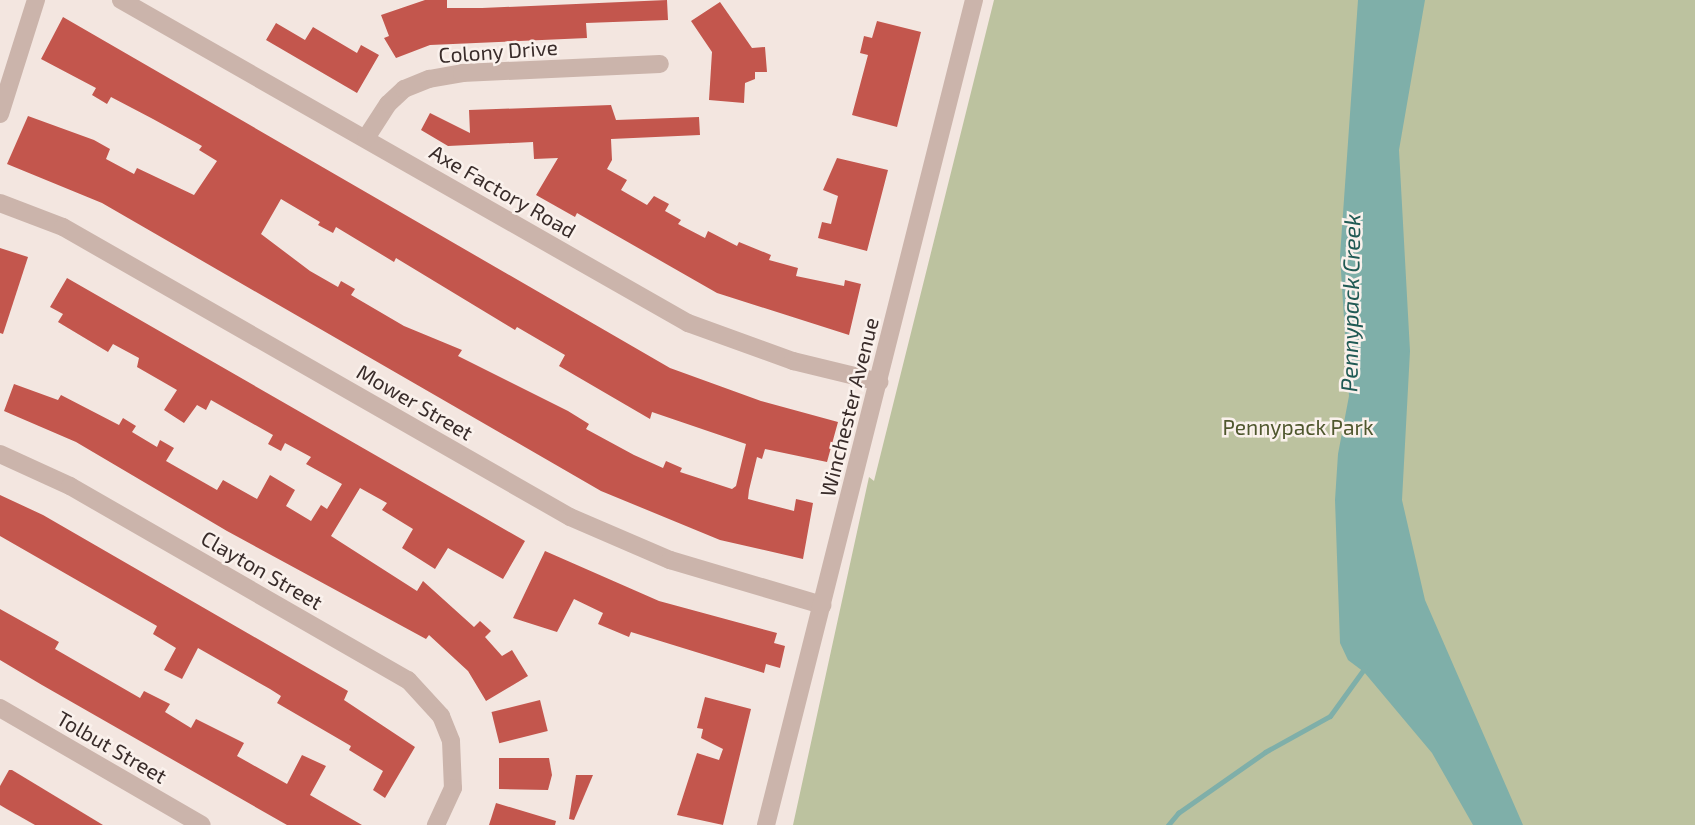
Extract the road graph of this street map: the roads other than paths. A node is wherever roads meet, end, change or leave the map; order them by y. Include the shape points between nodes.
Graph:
1 (36, 0) edge
2 (121, 0) edge
3 (974, 0) edge
4 (660, 64) dead end
5 (0, 114) edge
6 (366, 138) junction
7 (0, 203) edge
8 (879, 382) junction
9 (0, 454) edge
10 (822, 605) junction
11 (0, 708) edge
12 (202, 825) edge
13 (436, 825) edge
14 (766, 825) edge

1 - 5 street
2 - 6 street, Axe Factory Road
3 - 8 street, Winchester Avenue
4 - 6 street, Colony Drive via 462,73 429,79 404,89
6 - 8 street, Axe Factory Road via 688,323 793,361
7 - 10 street, Mower Street via 64,227 570,517 670,560
8 - 10 street, Winchester Avenue
9 - 13 street, Clayton Street via 70,486 408,680 441,716 451,741 453,770 447,806
10 - 14 street, Winchester Avenue
11 - 12 street, Tolbut Street

